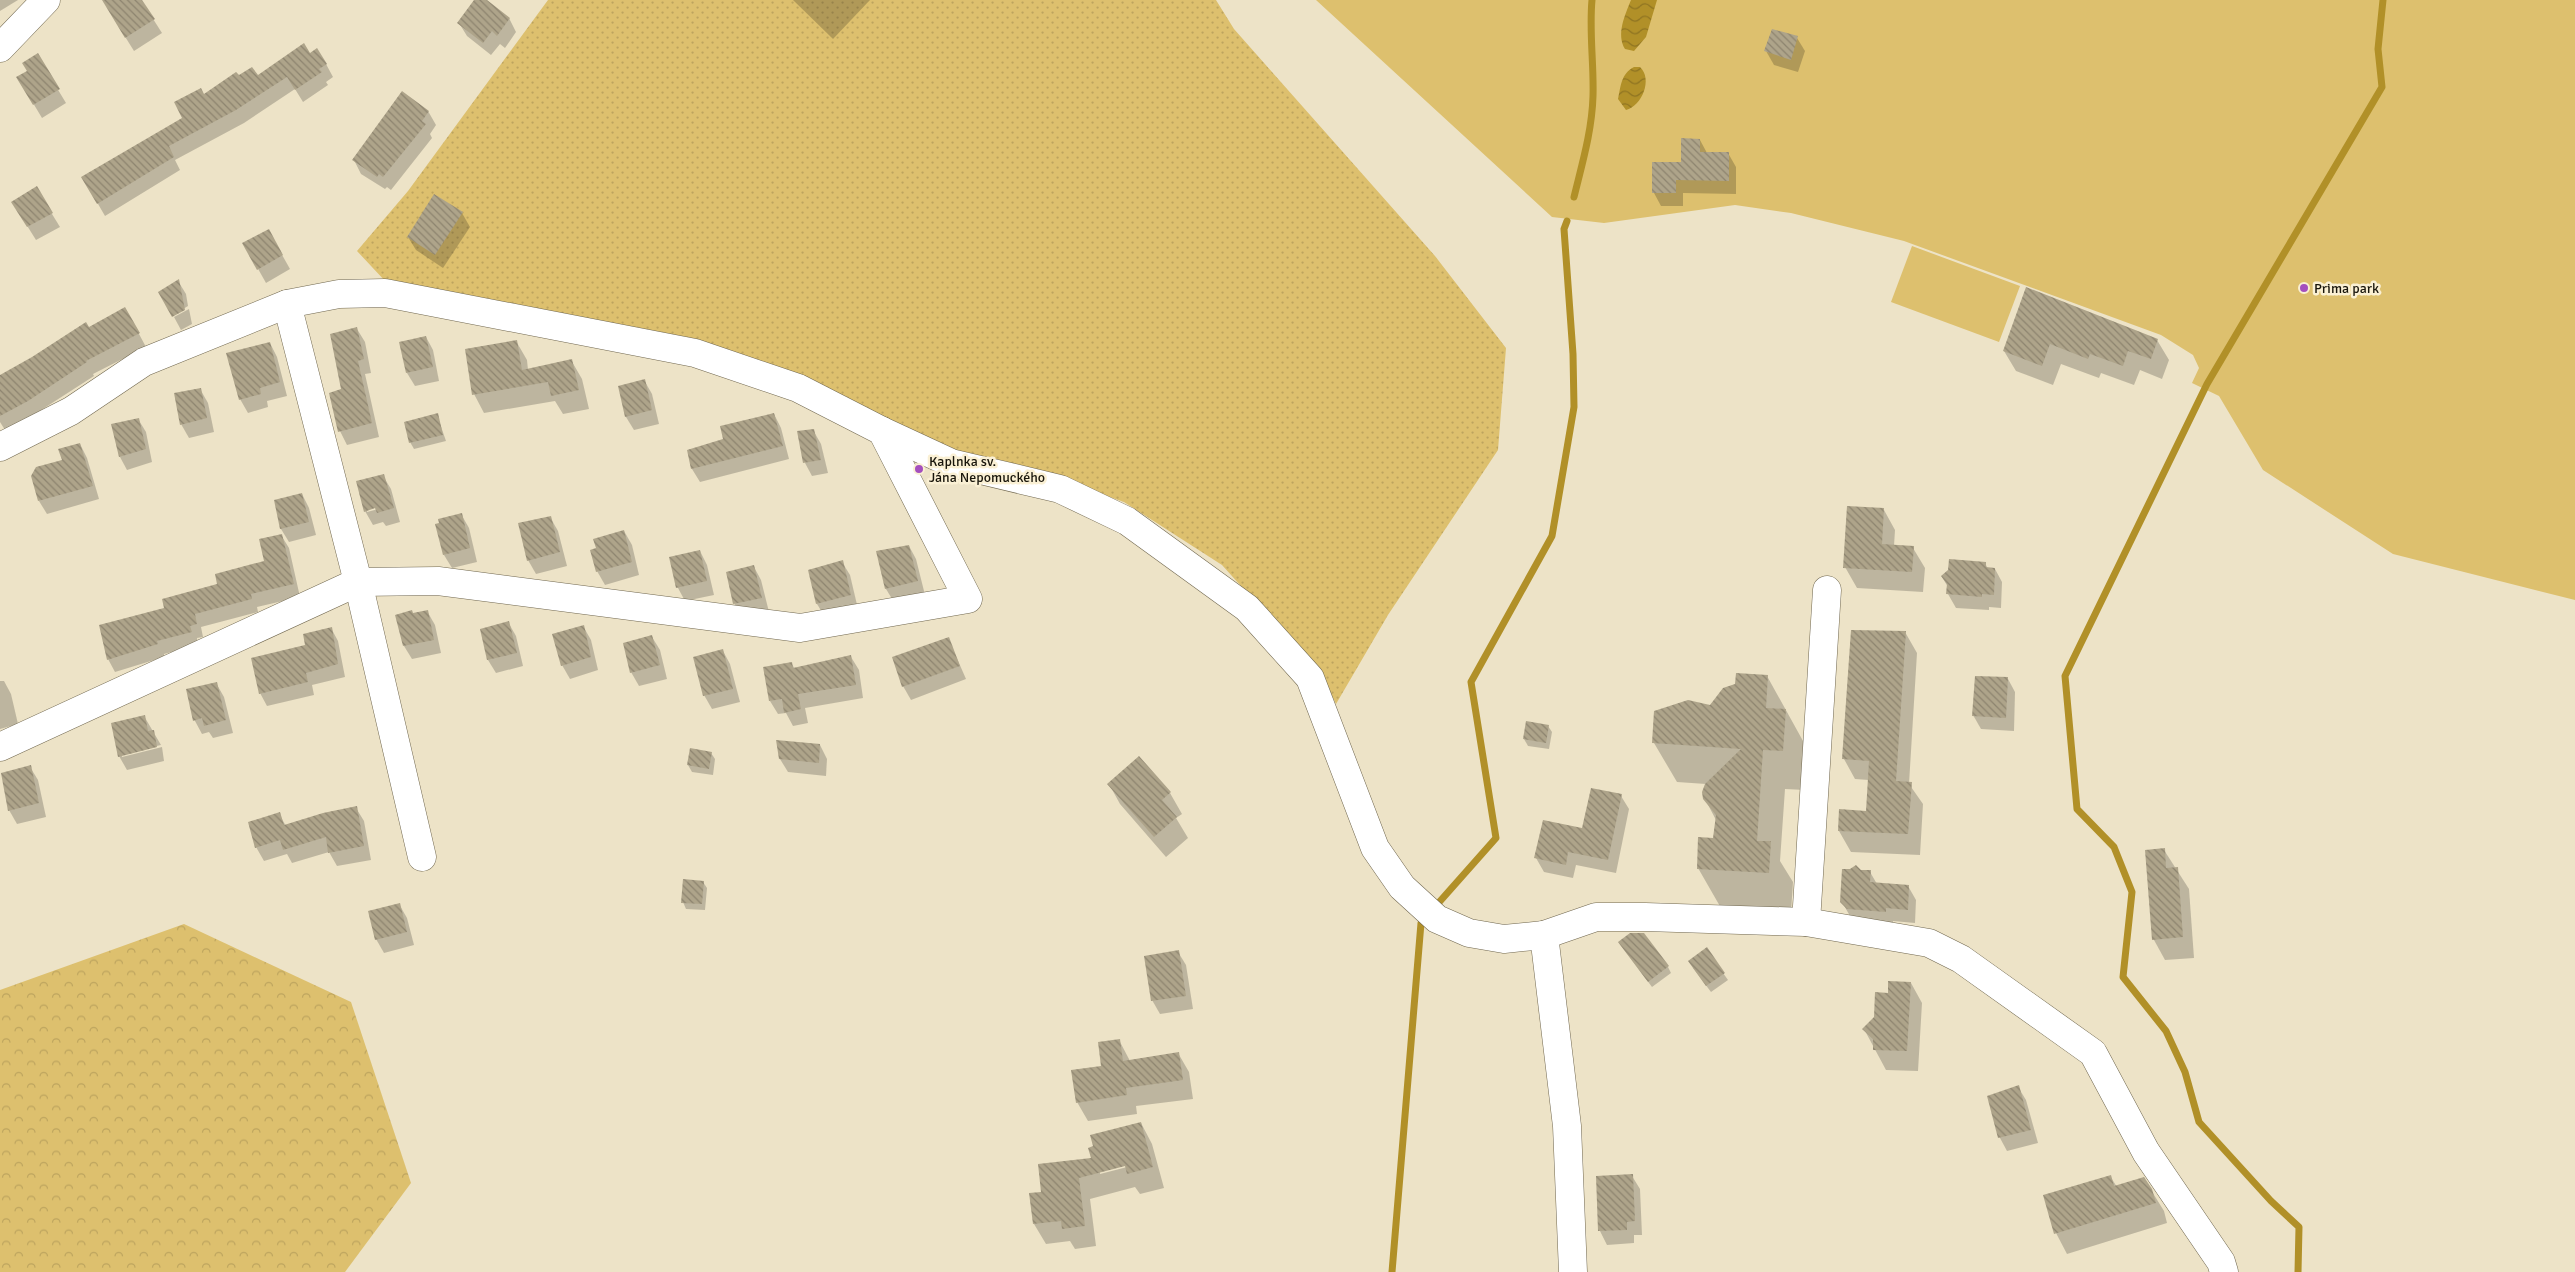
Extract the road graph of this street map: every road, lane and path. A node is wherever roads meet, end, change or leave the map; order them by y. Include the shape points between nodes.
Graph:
1 (46, 0) edge
2 (0, 48) edge
3 (287, 304) junction
4 (882, 431) junction
5 (0, 447) edge
6 (358, 582) junction
7 (1827, 590) dead end
8 (0, 747) edge
9 (422, 857) dead end
10 (1806, 922) junction
11 (1544, 935) junction
12 (1574, 1272) edge
13 (2224, 1272) edge

1 - 2 street
3 - 4 street via 339,294 385,293 695,353 798,388
3 - 5 street via 144,362 71,411
3 - 6 street
4 - 6 street via 968,599 800,628 438,581
4 - 11 street via 951,463 1060,489 1127,522 1247,608 1310,678 1375,848 1402,887 1431,914 1469,933 1496,937
6 - 8 street
6 - 9 street
7 - 10 street
10 - 11 street via 1596,917
10 - 13 street via 1929,943 1961,959 2093,1053 2146,1152 2221,1262
11 - 12 street via 1567,1126

